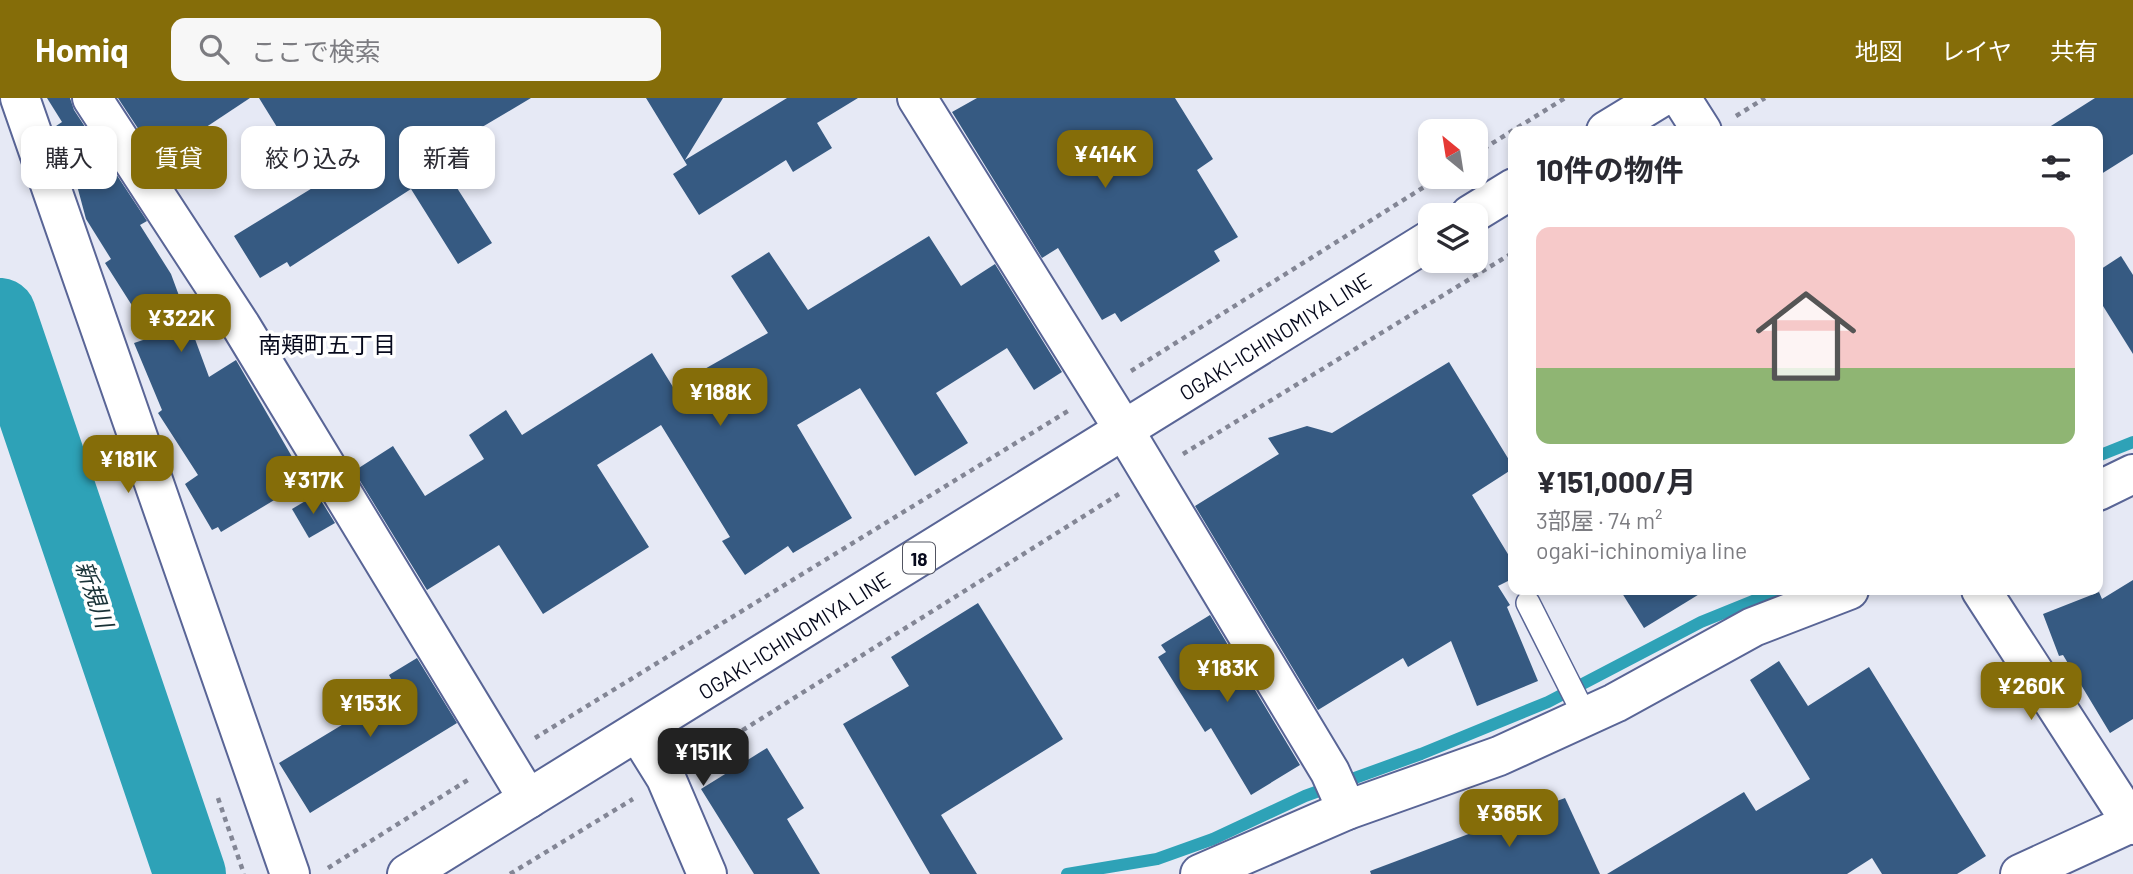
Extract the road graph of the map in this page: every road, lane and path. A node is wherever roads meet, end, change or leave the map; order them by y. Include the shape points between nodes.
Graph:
1 (20, 98) edge
2 (92, 98) edge
3 (917, 98) edge
4 (1564, 98) edge
5 (1660, 98) edge
6 (1681, 98) edge
7 (1520, 126) edge
8 (1614, 126) edge
9 (1699, 126) edge
10 (1508, 133) edge
11 (1488, 146) edge
12 (1421, 189) edge
13 (1508, 192) edge
14 (1488, 204) edge
15 (1418, 247) edge
16 (1508, 256) edge
17 (1100, 391) junction
18 (1124, 430) junction
19 (1151, 474) junction
20 (2133, 474) edge
21 (2103, 489) edge
22 (1836, 595) edge
23 (1983, 595) edge
24 (1528, 603) dead end
25 (1581, 709) junction
26 (638, 733) junction
27 (503, 758) junction
28 (666, 778) junction
29 (1339, 793) junction
30 (528, 799) junction
31 (2132, 824) edge
32 (290, 874) edge
33 (318, 874) edge
34 (407, 874) edge
35 (510, 874) edge
36 (707, 874) edge
37 (1200, 874) edge
38 (2020, 874) edge

1 - 32 street
2 - 27 street via 241,326
3 - 17 street
4 - 7 path
5 - 8 street
6 - 9 street
10 - 11 path
12 - 17 path
13 - 14 street
15 - 18 street, OGAKI-ICHINOMIYA LINE / 18
16 - 19 path
17 - 18 street
17 - 27 path
18 - 19 street
18 - 26 street, OGAKI-ICHINOMIYA LINE / 18
19 - 28 path
19 - 29 street
20 - 21 street
22 - 25 street via 1753,627
23 - 31 street
24 - 25 lane
25 - 29 street via 1499,756
26 - 28 street
26 - 30 street, OGAKI-ICHINOMIYA LINE / 18
27 - 30 street
27 - 33 path
28 - 35 path
28 - 36 street
29 - 37 street
30 - 34 street, OGAKI-ICHINOMIYA LINE / 18
31 - 38 street

